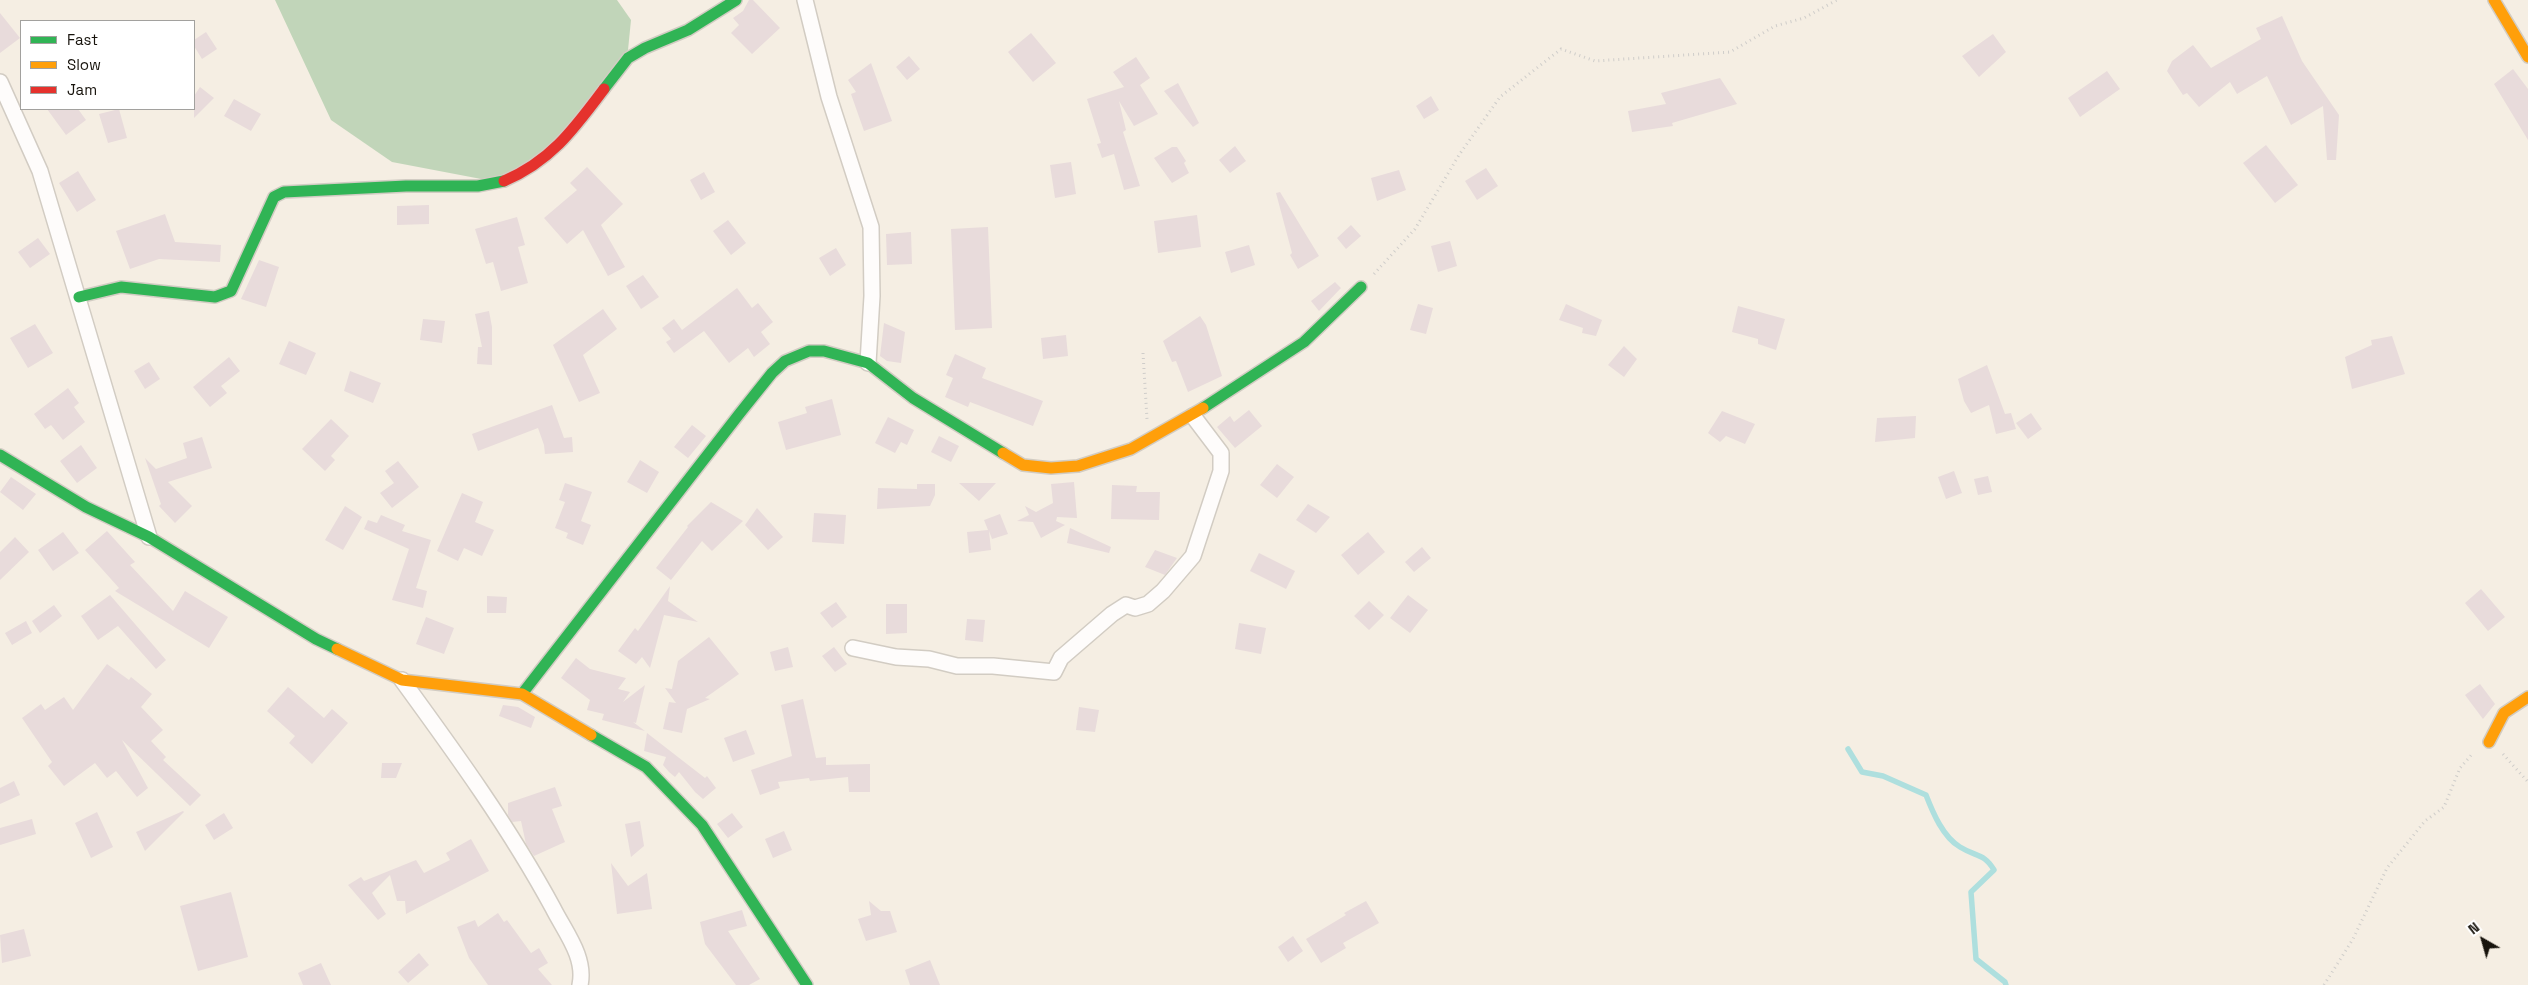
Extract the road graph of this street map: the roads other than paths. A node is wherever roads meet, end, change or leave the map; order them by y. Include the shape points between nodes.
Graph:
1 (736, 0) edge
2 (805, 0) edge
3 (2494, 0) edge
4 (2528, 57) edge
5 (0, 82) edge
6 (1361, 287) road end
7 (79, 297) junction
8 (868, 362) junction
9 (1193, 416) junction
10 (0, 455) edge
11 (149, 537) junction
12 (853, 648) dead end
13 (402, 680) junction
14 (522, 694) junction
15 (2528, 697) edge
16 (2489, 742) road end
17 (580, 985) edge
18 (807, 985) edge

1 - 7 street via 688,30 628,58 568,137 541,161 516,176 497,184 478,186 284,192 274,198 231,291 225,296 121,287
2 - 8 street via 829,97 871,227 872,296
3 - 4 street
5 - 7 street via 40,171
6 - 9 street via 1305,342
7 - 11 street
8 - 9 street via 913,398 1023,465 1042,469 1064,468 1104,459
8 - 14 street via 824,351 809,351 785,361 772,373 673,496
9 - 12 street via 1221,453 1221,471 1193,556 1163,592 1148,604 1135,608 1126,605 1112,614 1061,658 1054,672 957,666 929,658 896,657
10 - 11 street via 86,508
11 - 13 street via 316,639
13 - 14 street
13 - 17 street via 483,792 528,863 574,946 581,968
14 - 18 street via 646,767 664,782 702,825
15 - 16 street via 2504,713

